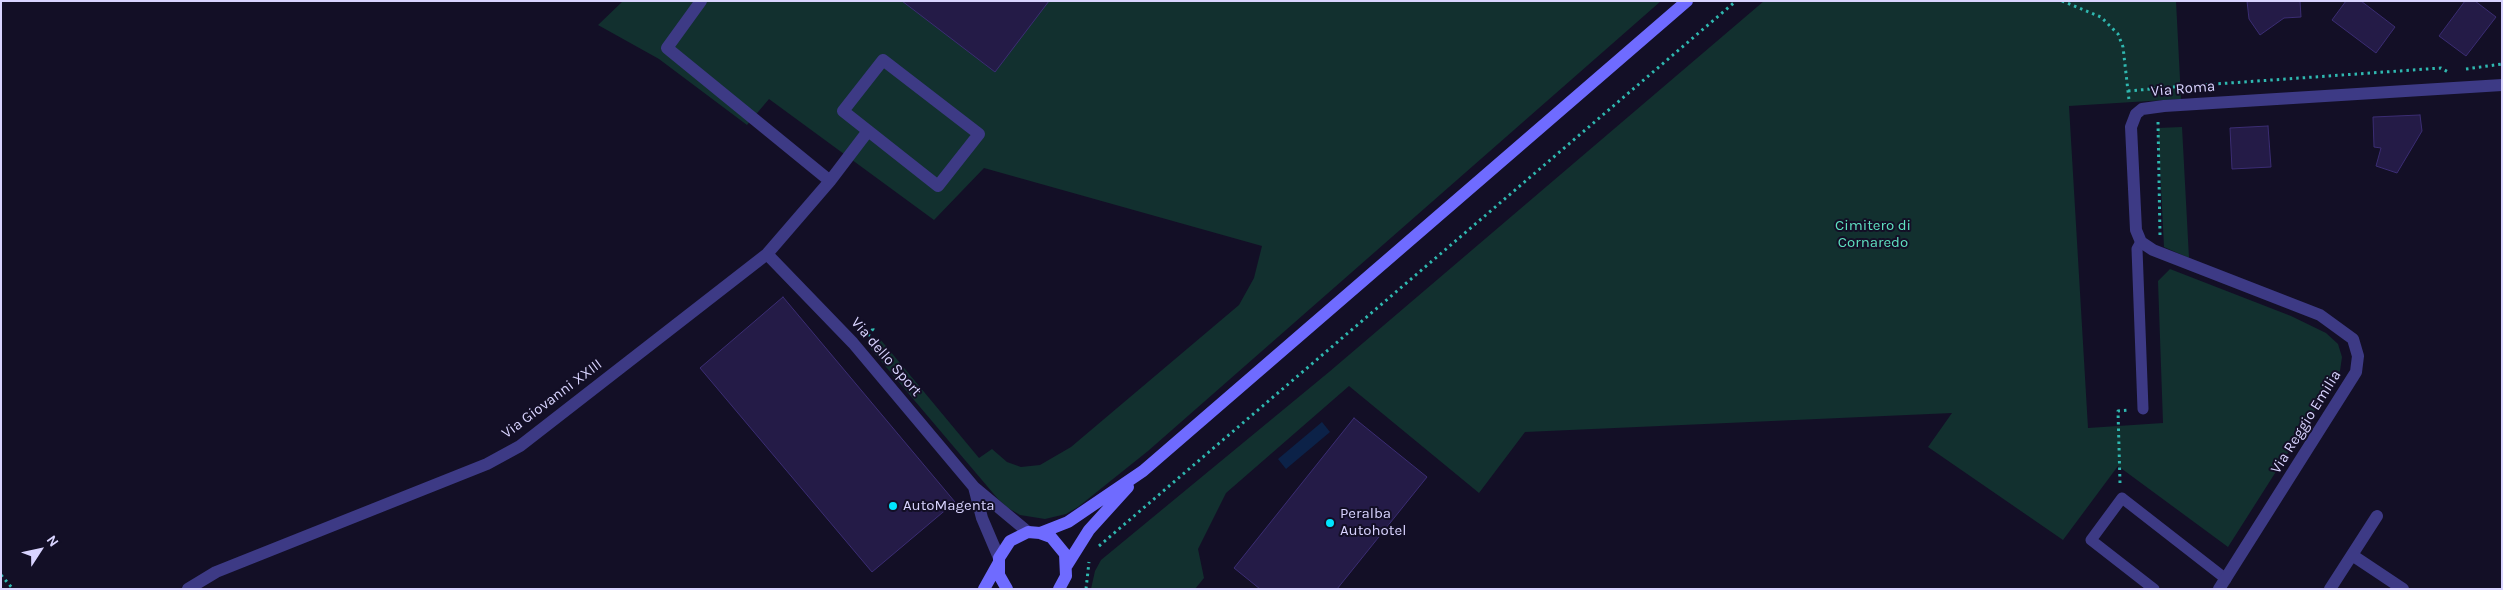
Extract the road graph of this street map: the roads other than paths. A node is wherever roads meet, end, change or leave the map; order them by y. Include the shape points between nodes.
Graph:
1 (700, 1) edge
2 (1687, 1) edge
3 (2502, 85) edge
4 (868, 131) junction
5 (830, 181) junction
6 (2141, 242) junction
7 (767, 254) junction
8 (2144, 409) road end
9 (1143, 470) junction
10 (974, 487) junction
11 (2377, 516) dead end
12 (1034, 533) junction
13 (2352, 555) junction
14 (999, 561) junction
15 (1067, 577) edge
16 (2223, 584) edge
17 (188, 589) edge
18 (984, 589) edge
19 (1007, 589) edge
20 (1059, 589) edge
21 (2154, 589) edge
22 (2330, 589) edge
23 (2403, 589) edge

1 - 5 street via 667,48
2 - 9 street
3 - 6 street, Via Roma via 2142,109 2130,127 2136,230
4 - 4 street via 843,111 883,60 979,134 938,186
4 - 5 street, Via Giovanni XXIII
5 - 7 street, Via Giovanni XXIII
6 - 8 lane via 2137,249
6 - 16 street, Via Reggio Emilia via 2320,315 2352,338 2358,356 2356,372
7 - 10 street, Via dello Sport via 853,343
7 - 17 street, Via Giovanni XXIII via 520,446 487,464 216,572
9 - 12 street via 1073,519
9 - 15 street via 1089,530
10 - 12 street, Via dello Sport
10 - 14 street, Via dello Sport
11 - 13 street
12 - 14 street via 1010,541
12 - 15 street via 1051,537 1059,544 1065,554
13 - 22 street
13 - 23 street
14 - 18 street
14 - 19 street via 999,575
15 - 20 street
16 - 21 lane via 2122,498 2091,540

